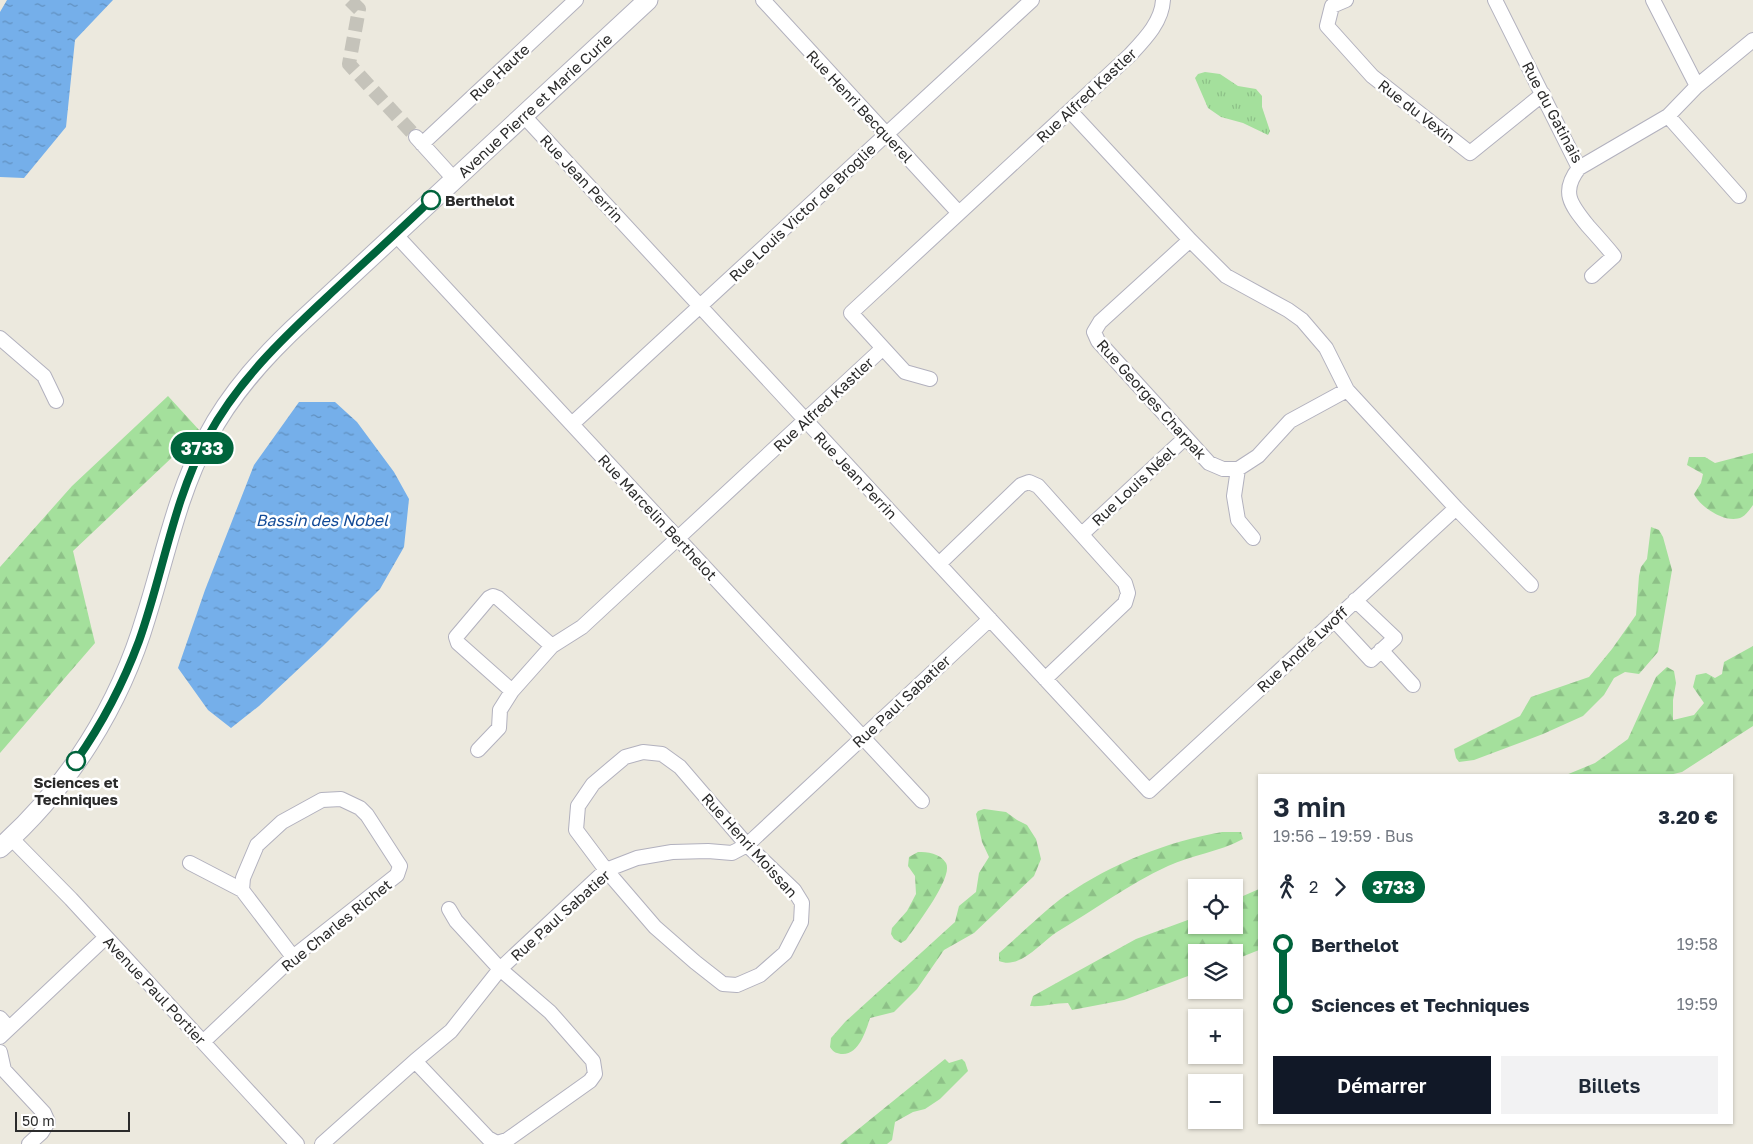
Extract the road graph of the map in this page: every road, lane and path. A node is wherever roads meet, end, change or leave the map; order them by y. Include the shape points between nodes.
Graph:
1 (576, 0) edge
2 (648, 0) edge
3 (762, 0) edge
4 (1032, 0) edge
5 (1163, 0) edge
6 (1346, 0) edge
7 (1495, 0) edge
8 (1653, 0) edge
9 (1753, 40) edge
10 (1697, 86) junction
11 (1543, 94) junction
12 (1070, 111) junction
13 (523, 115) junction
14 (1668, 116) junction
15 (886, 134) junction
16 (1579, 168) junction
17 (454, 179) junction
18 (1739, 196) dead end
19 (958, 212) junction
20 (395, 234) junction
21 (1190, 240) junction
22 (1592, 276) dead end
23 (700, 306) junction
24 (0, 338) edge
25 (883, 348) junction
26 (930, 379) dead end
27 (1348, 390) junction
28 (56, 401) dead end
29 (805, 420) junction
30 (572, 424) junction
31 (1185, 438) junction
32 (1238, 469) junction
33 (1456, 508) junction
34 (1082, 534) junction
35 (1253, 538) dead end
36 (678, 539) junction
37 (939, 564) junction
38 (1531, 585) dead end
39 (1355, 600) junction
40 (990, 619) junction
41 (1334, 620) junction
42 (552, 646) junction
43 (1381, 650) junction
44 (1045, 679) junction
45 (1413, 685) dead end
46 (512, 691) junction
47 (862, 737) junction
48 (478, 750) dead end
49 (1149, 791) joint
50 (922, 801) dead end
51 (6, 842) edge
52 (747, 845) junction
53 (190, 863) dead end
54 (606, 870) junction
55 (245, 895) junction
56 (449, 909) dead end
57 (106, 937) junction
58 (293, 957) junction
59 (500, 969) junction
60 (3, 1028) edge
61 (203, 1042) junction
62 (0, 1052) edge
63 (415, 1060) junction
64 (29, 1144) edge
65 (297, 1144) edge
66 (322, 1144) edge

1 - 17 street, Rue Haute via 419,141
2 - 13 street, Avenue Pierre et Marie Curie
3 - 15 street, Rue Henri Becquerel
4 - 15 street, Rue Louis Victor de Broglie
5 - 12 street, Rue Alfred Kastler via 1150,32
6 - 11 street, Rue du Vexin via 1332,6 1327,26 1372,76 1470,152
7 - 11 street, Rue du Gatinais
8 - 10 street
9 - 10 street, Rue du Gatinais
10 - 14 street, Rue du Gatinais
11 - 16 street, Rue du Gatinais
12 - 19 street, Rue Alfred Kastler
12 - 21 street
13 - 17 street, Avenue Pierre et Marie Curie
13 - 23 street, Rue Jean Perrin
14 - 16 street, Rue du Gatinais
14 - 18 street
15 - 19 street, Rue Henri Becquerel
15 - 23 street, Rue Louis Victor de Broglie
16 - 22 street via 1571,179 1568,194 1572,207 1614,256
17 - 20 street, Avenue Pierre et Marie Curie
19 - 25 street, Rue Alfred Kastler via 851,313
20 - 30 street, Rue Marcelin Berthelot
20 - 51 street, Avenue Pierre et Marie Curie via 275,346 226,406 206,439 184,488 139,640 117,692 72,767 45,802
21 - 27 street via 1226,276 1302,320 1326,348
21 - 31 street, Rue Georges Charpak via 1100,322 1094,332 1098,341
23 - 29 street, Rue Jean Perrin
23 - 30 street, Rue Louis Victor de Broglie
24 - 28 street via 44,376
25 - 26 street via 905,372
25 - 29 street, Rue Alfred Kastler
27 - 32 street via 1290,421 1258,456
27 - 33 street
29 - 36 street, Rue Alfred Kastler
29 - 37 street, Rue Jean Perrin
30 - 36 street, Rue Marcelin Berthelot
31 - 32 street, Rue Georges Charpak via 1210,463 1223,469
31 - 34 street, Rue Louis Néel
32 - 35 street via 1234,496 1238,520
33 - 38 street
33 - 39 street, Rue André Lwoff
34 - 37 street via 1038,486 1029,482 1021,485
34 - 44 street via 1125,583 1128,593 1124,603
36 - 42 street, Rue Alfred Kastler via 582,628
36 - 47 street, Rue Marcelin Berthelot
37 - 40 street, Rue Jean Perrin
39 - 41 street, Rue André Lwoff
39 - 43 street via 1395,638
40 - 44 street, Rue Jean Perrin
40 - 47 street, Rue Paul Sabatier
41 - 43 street via 1371,660
41 - 49 street, Rue André Lwoff
42 - 46 street, Rue Alfred Kastler
42 - 46 street via 498,598 489,598 456,637 458,643
43 - 45 street
44 - 49 street, Rue Jean Perrin
46 - 48 street, Rue Alfred Kastler via 500,710 499,728
47 - 50 street, Rue Marcelin Berthelot
47 - 52 street, Rue Paul Sabatier
51 - 57 street, Avenue Paul Portier
52 - 54 street, Rue Paul Sabatier via 732,853 672,852 637,858
52 - 54 street, Rue Henri Moissan via 680,766 662,754 642,752 619,762 594,784 578,806 576,830
52 - 54 street, Rue Henri Moissan via 794,890 802,903 801,922 785,954 760,975 737,985 722,984 688,956 655,927
53 - 55 street
54 - 59 street, Rue Paul Sabatier
55 - 58 street
55 - 58 street, Rue Charles Richet via 243,878 257,845 282,822 322,800 341,799 367,815 400,866 397,875
56 - 59 street
57 - 60 street
57 - 61 street, Avenue Paul Portier
58 - 61 street, Rue Charles Richet
59 - 63 street, Rue Paul Sabatier via 451,1031
59 - 63 street via 550,1012 593,1061 595,1074 590,1081 507,1140 497,1142 488,1138
61 - 65 street, Avenue Paul Portier
62 - 64 street via 4,1070 44,1113 48,1122
63 - 66 street, Rue Paul Sabatier

